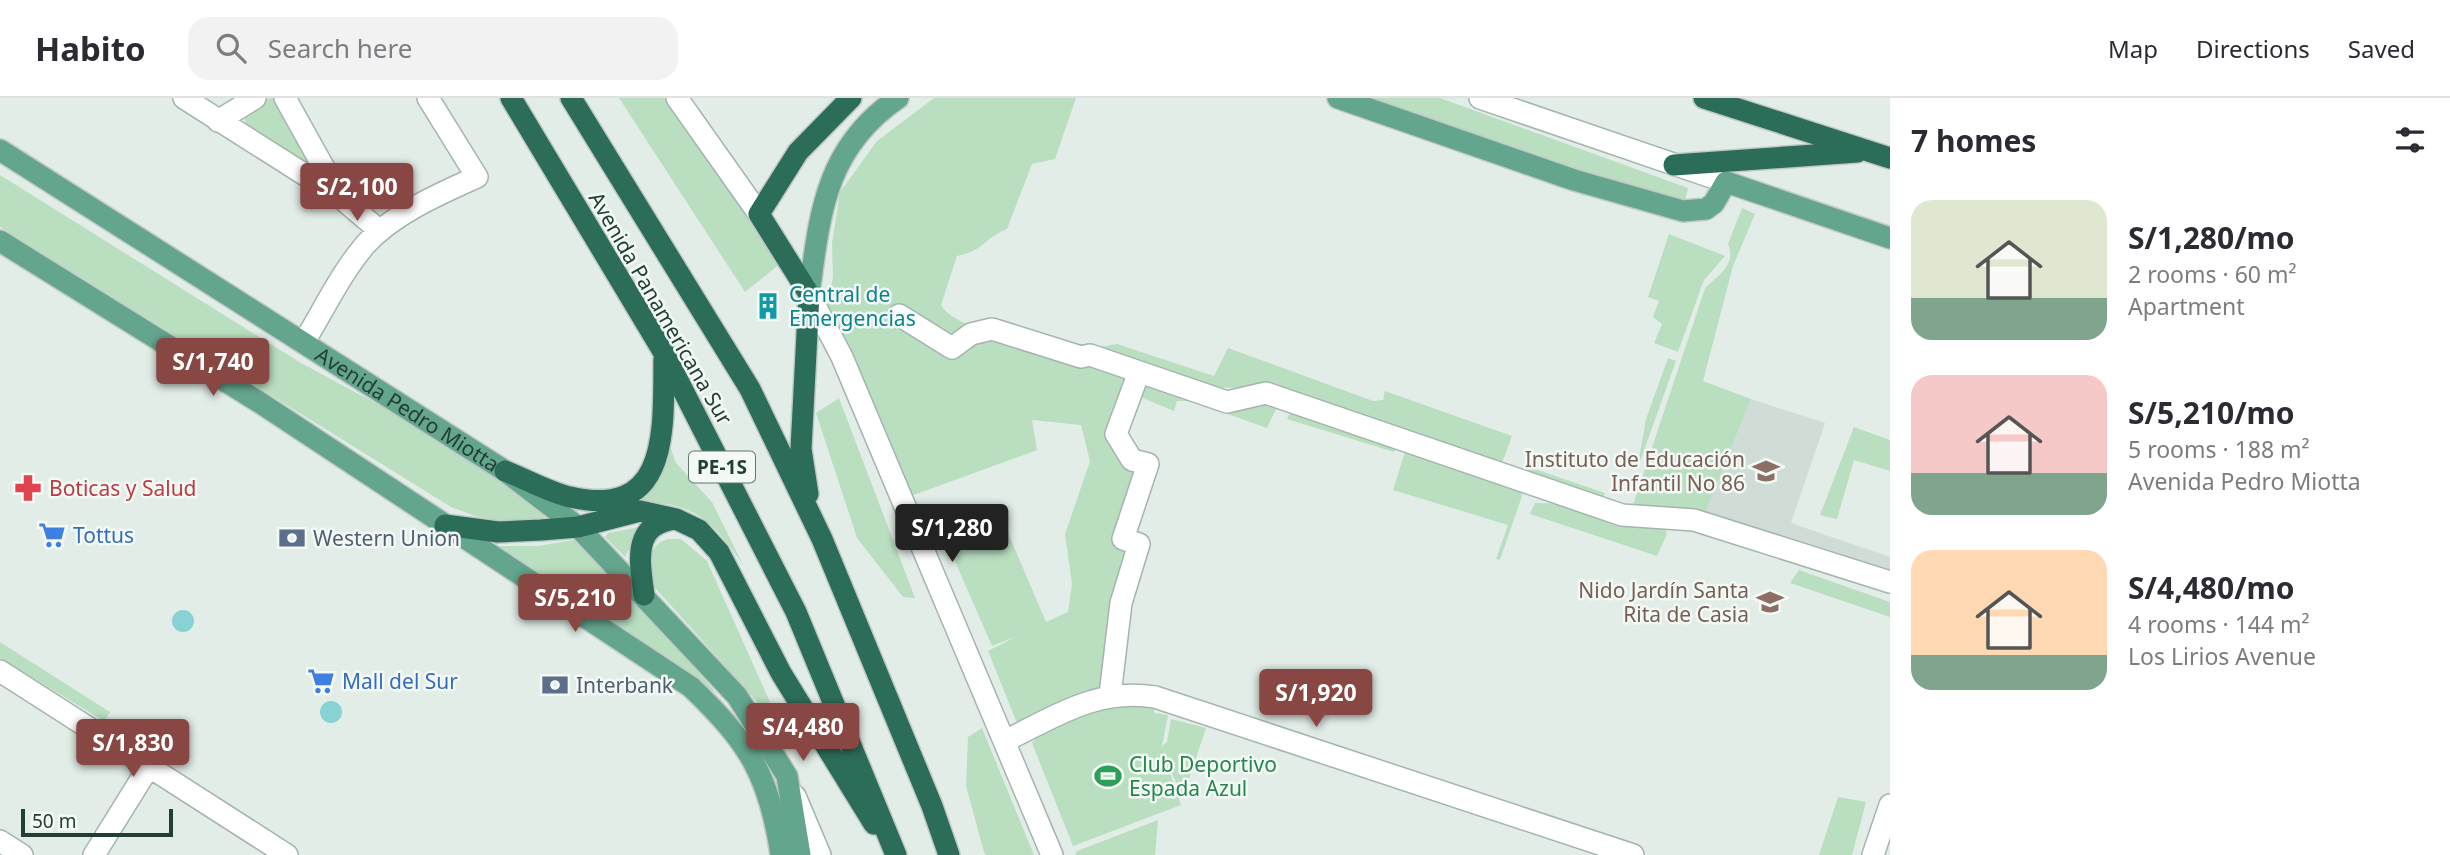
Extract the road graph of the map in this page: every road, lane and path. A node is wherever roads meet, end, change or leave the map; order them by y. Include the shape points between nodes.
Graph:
1 (184, 98) edge
2 (256, 98) edge
3 (285, 98) edge
4 (428, 98) edge
5 (511, 98) edge
6 (571, 98) edge
7 (677, 98) edge
8 (851, 98) edge
9 (898, 98) edge
10 (1338, 98) edge
11 (1480, 98) edge
12 (1704, 98) edge
13 (218, 121) junction
14 (0, 150) edge
15 (1868, 151) junction
16 (1890, 158) edge
17 (1674, 165) junction
18 (1726, 182) junction
19 (340, 197) junction
20 (759, 214) junction
21 (380, 231) junction
22 (1890, 238) edge
23 (0, 241) edge
24 (809, 294) junction
25 (899, 315) dead end
26 (303, 342) junction
27 (664, 353) junction
28 (1139, 372) junction
29 (505, 471) junction
30 (810, 514) junction
31 (676, 519) junction
32 (445, 525) junction
33 (578, 527) junction
34 (1890, 582) edge
35 (644, 595) junction
36 (0, 671) edge
37 (1111, 695) junction
38 (1005, 741) junction
39 (150, 765) junction
40 (787, 776) junction
41 (1890, 805) edge
42 (0, 841) edge
43 (275, 852) edge
44 (22, 855) edge
45 (94, 855) edge
46 (781, 855) edge
47 (800, 855) edge
48 (820, 855) edge
49 (895, 855) edge
50 (949, 855) edge
51 (1052, 855) edge
52 (1633, 855) edge
53 (1873, 855) edge

1 - 13 street
2 - 13 street
3 - 19 street
4 - 21 street via 477,177 437,195
5 - 27 highway, Avenida Panamericana Sur / PE-1S
6 - 30 highway, Avenida Panamericana Sur / PE-1S via 750,389
7 - 20 street
8 - 20 highway via 797,152
9 - 24 main road via 860,133 831,176 817,229
10 - 18 main road via 1574,180 1683,211 1706,209
11 - 17 street
12 - 15 highway
13 - 19 street
14 - 26 main road, Avenida Pedro Miotta
15 - 16 highway
15 - 17 highway
17 - 18 street
18 - 22 main road
19 - 21 street
20 - 24 highway
21 - 26 street via 364,247
23 - 32 main road via 259,402
24 - 30 highway via 801,449
24 - 38 street via 842,358
25 - 28 street via 952,348 971,334 992,329
26 - 29 main road, Avenida Pedro Miotta
27 - 29 highway via 663,431 651,470 635,493 592,501
27 - 49 highway, Avenida Panamericana Sur / PE-1S via 796,612
28 - 34 street via 1227,402 1266,393 1622,516 1694,520
28 - 37 street via 1116,435 1132,460 1148,464 1123,539 1139,544 1121,603
29 - 33 main road, Avenida Pedro Miotta
30 - 50 highway, Avenida Panamericana Sur / PE-1S
31 - 33 highway via 640,511
31 - 35 highway via 666,520 643,539 639,552
31 - 49 highway via 699,530 719,552 781,673
32 - 33 highway via 498,532
32 - 46 main road via 691,687 746,746 775,814
33 - 35 main road, Avenida Pedro Miotta
35 - 40 main road, Avenida Pedro Miotta via 737,695
36 - 39 street
37 - 38 street via 1094,698
37 - 52 street via 1155,697
38 - 51 street
39 - 43 street
39 - 45 street
40 - 47 main road
40 - 48 street
41 - 53 street
42 - 44 street

